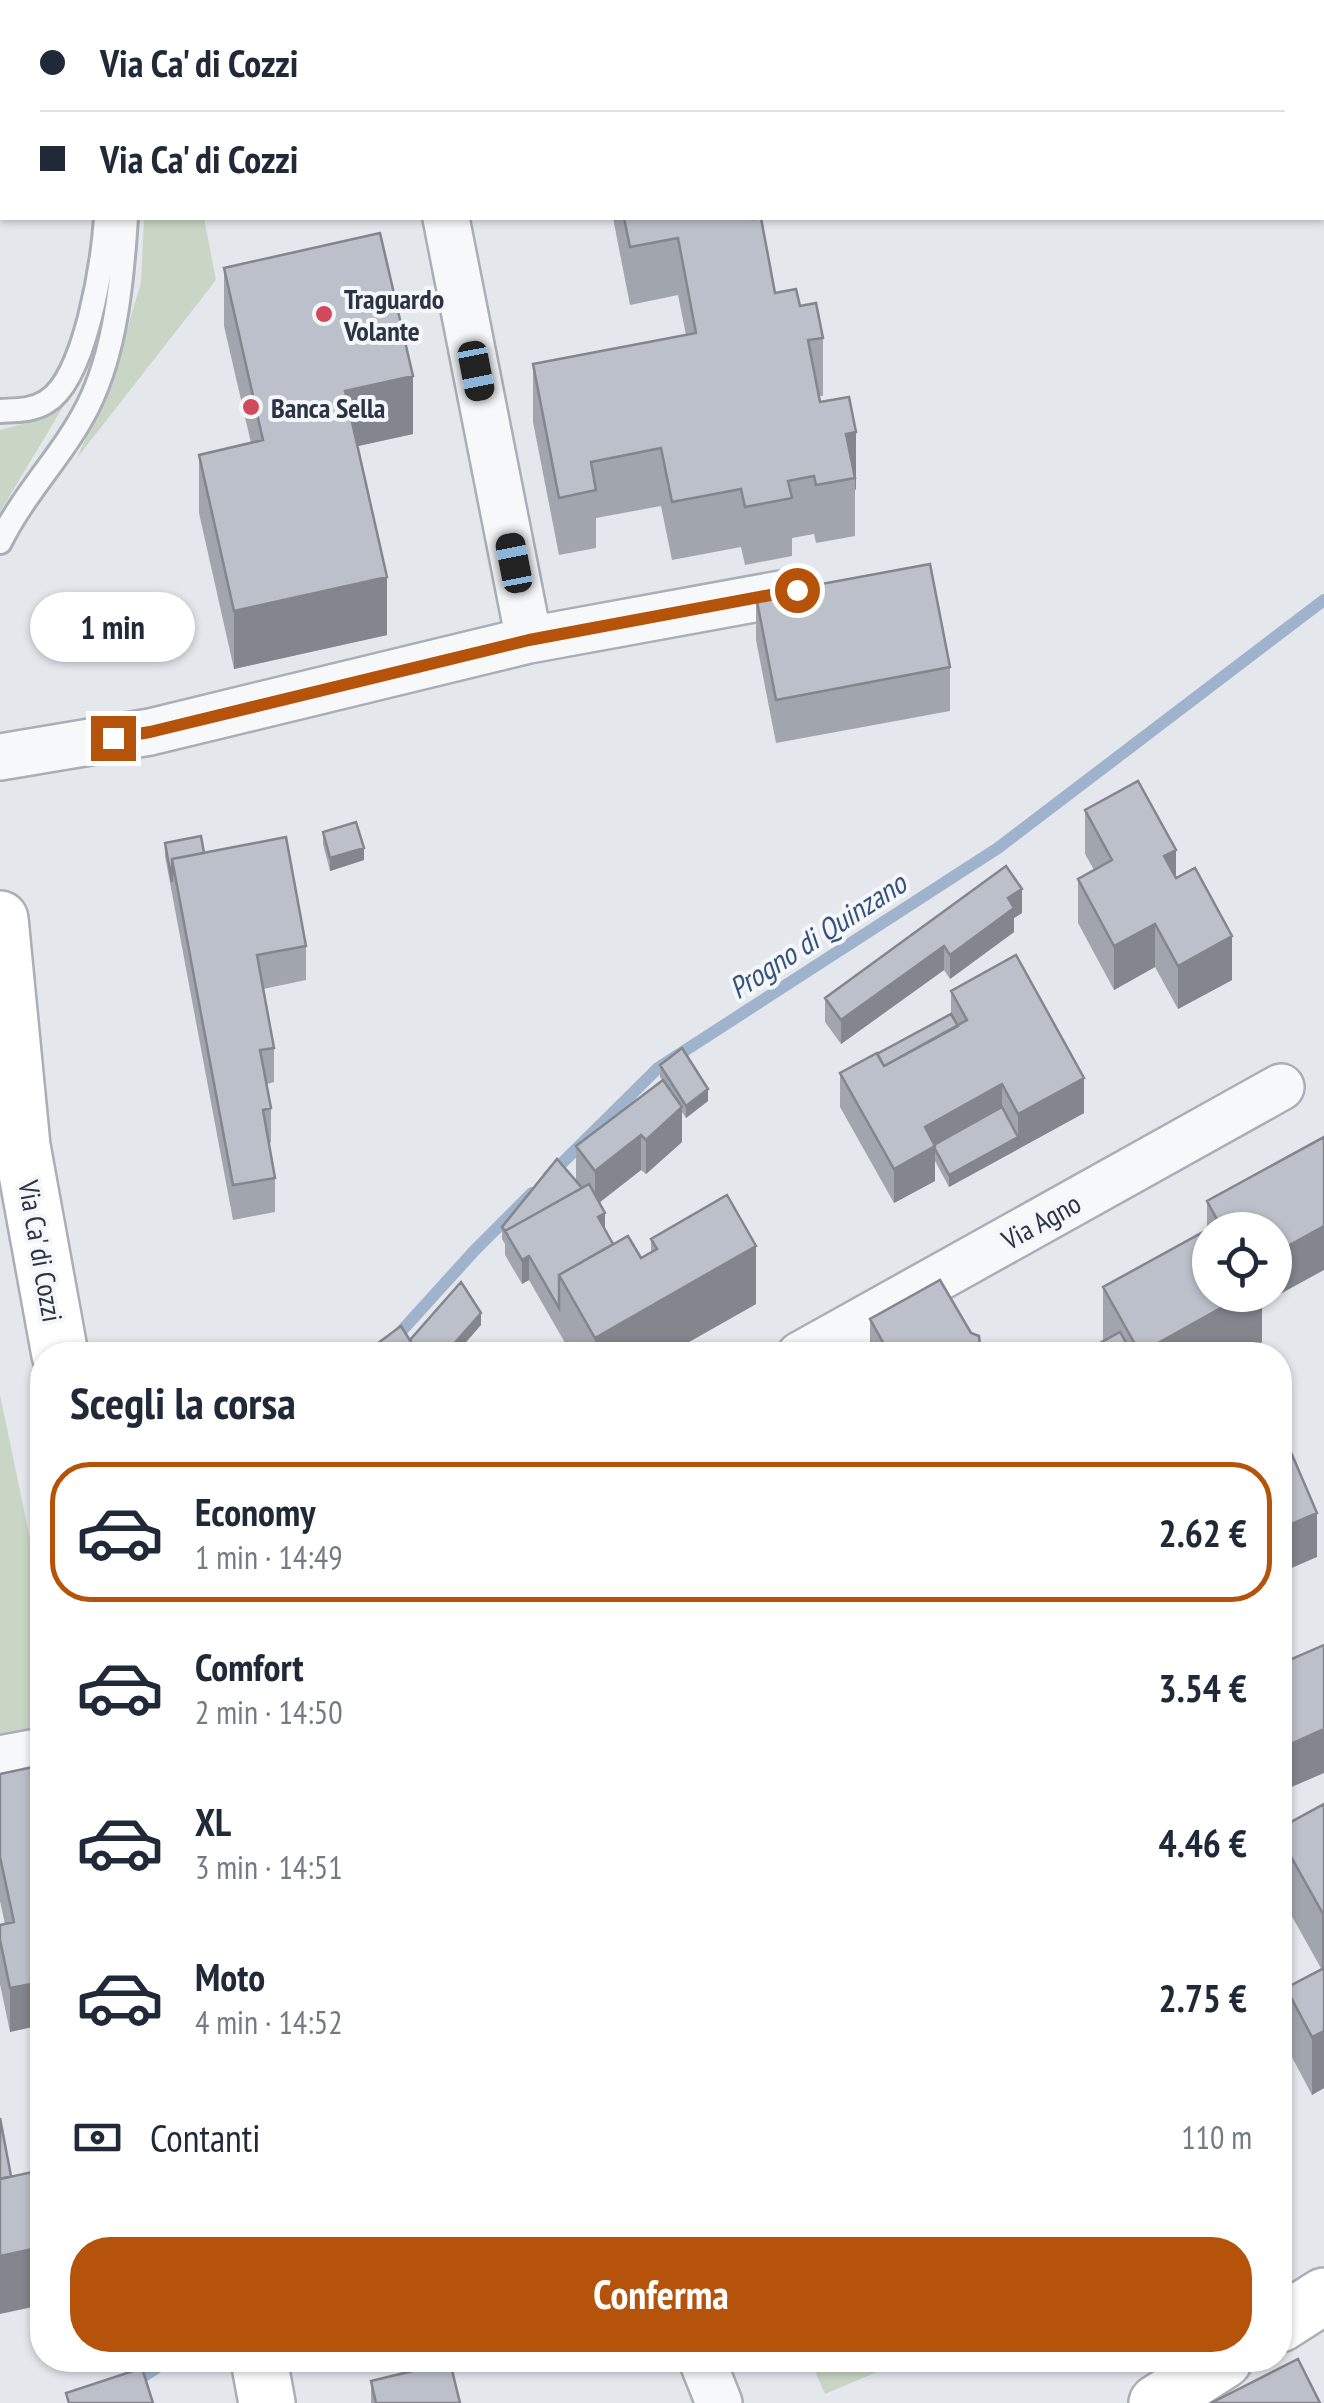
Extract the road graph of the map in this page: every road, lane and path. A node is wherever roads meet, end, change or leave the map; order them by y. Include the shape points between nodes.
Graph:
1 (106, 220) edge
2 (126, 220) edge
3 (446, 220) edge
4 (0, 411) edge
5 (0, 542) edge
6 (797, 590) edge
7 (529, 640) junction
8 (0, 757) edge
9 (0, 919) edge
10 (0, 1078) edge
11 (1281, 1087) dead end
12 (22, 1146) junction
13 (58, 1342) edge
14 (823, 1342) edge
15 (30, 1754) edge
16 (0, 1760) edge
17 (1324, 2296) edge
18 (1292, 2316) edge
19 (261, 2372) edge
20 (707, 2372) edge
21 (1205, 2372) edge
22 (267, 2403) edge
23 (719, 2403) edge
24 (1157, 2403) edge

1 - 4 lane via 96,294 62,386 30,409
2 - 5 lane via 111,340 88,406
3 - 7 street
6 - 7 street
7 - 8 street via 150,732
9 - 12 main road, Via Ca' di Cozzi
10 - 12 main road, Via Ca' di Cozzi
11 - 14 street, Via Agno
12 - 13 main road, Via Ca' di Cozzi
15 - 16 street
17 - 18 main road
19 - 22 main road
20 - 23 street
21 - 24 main road

